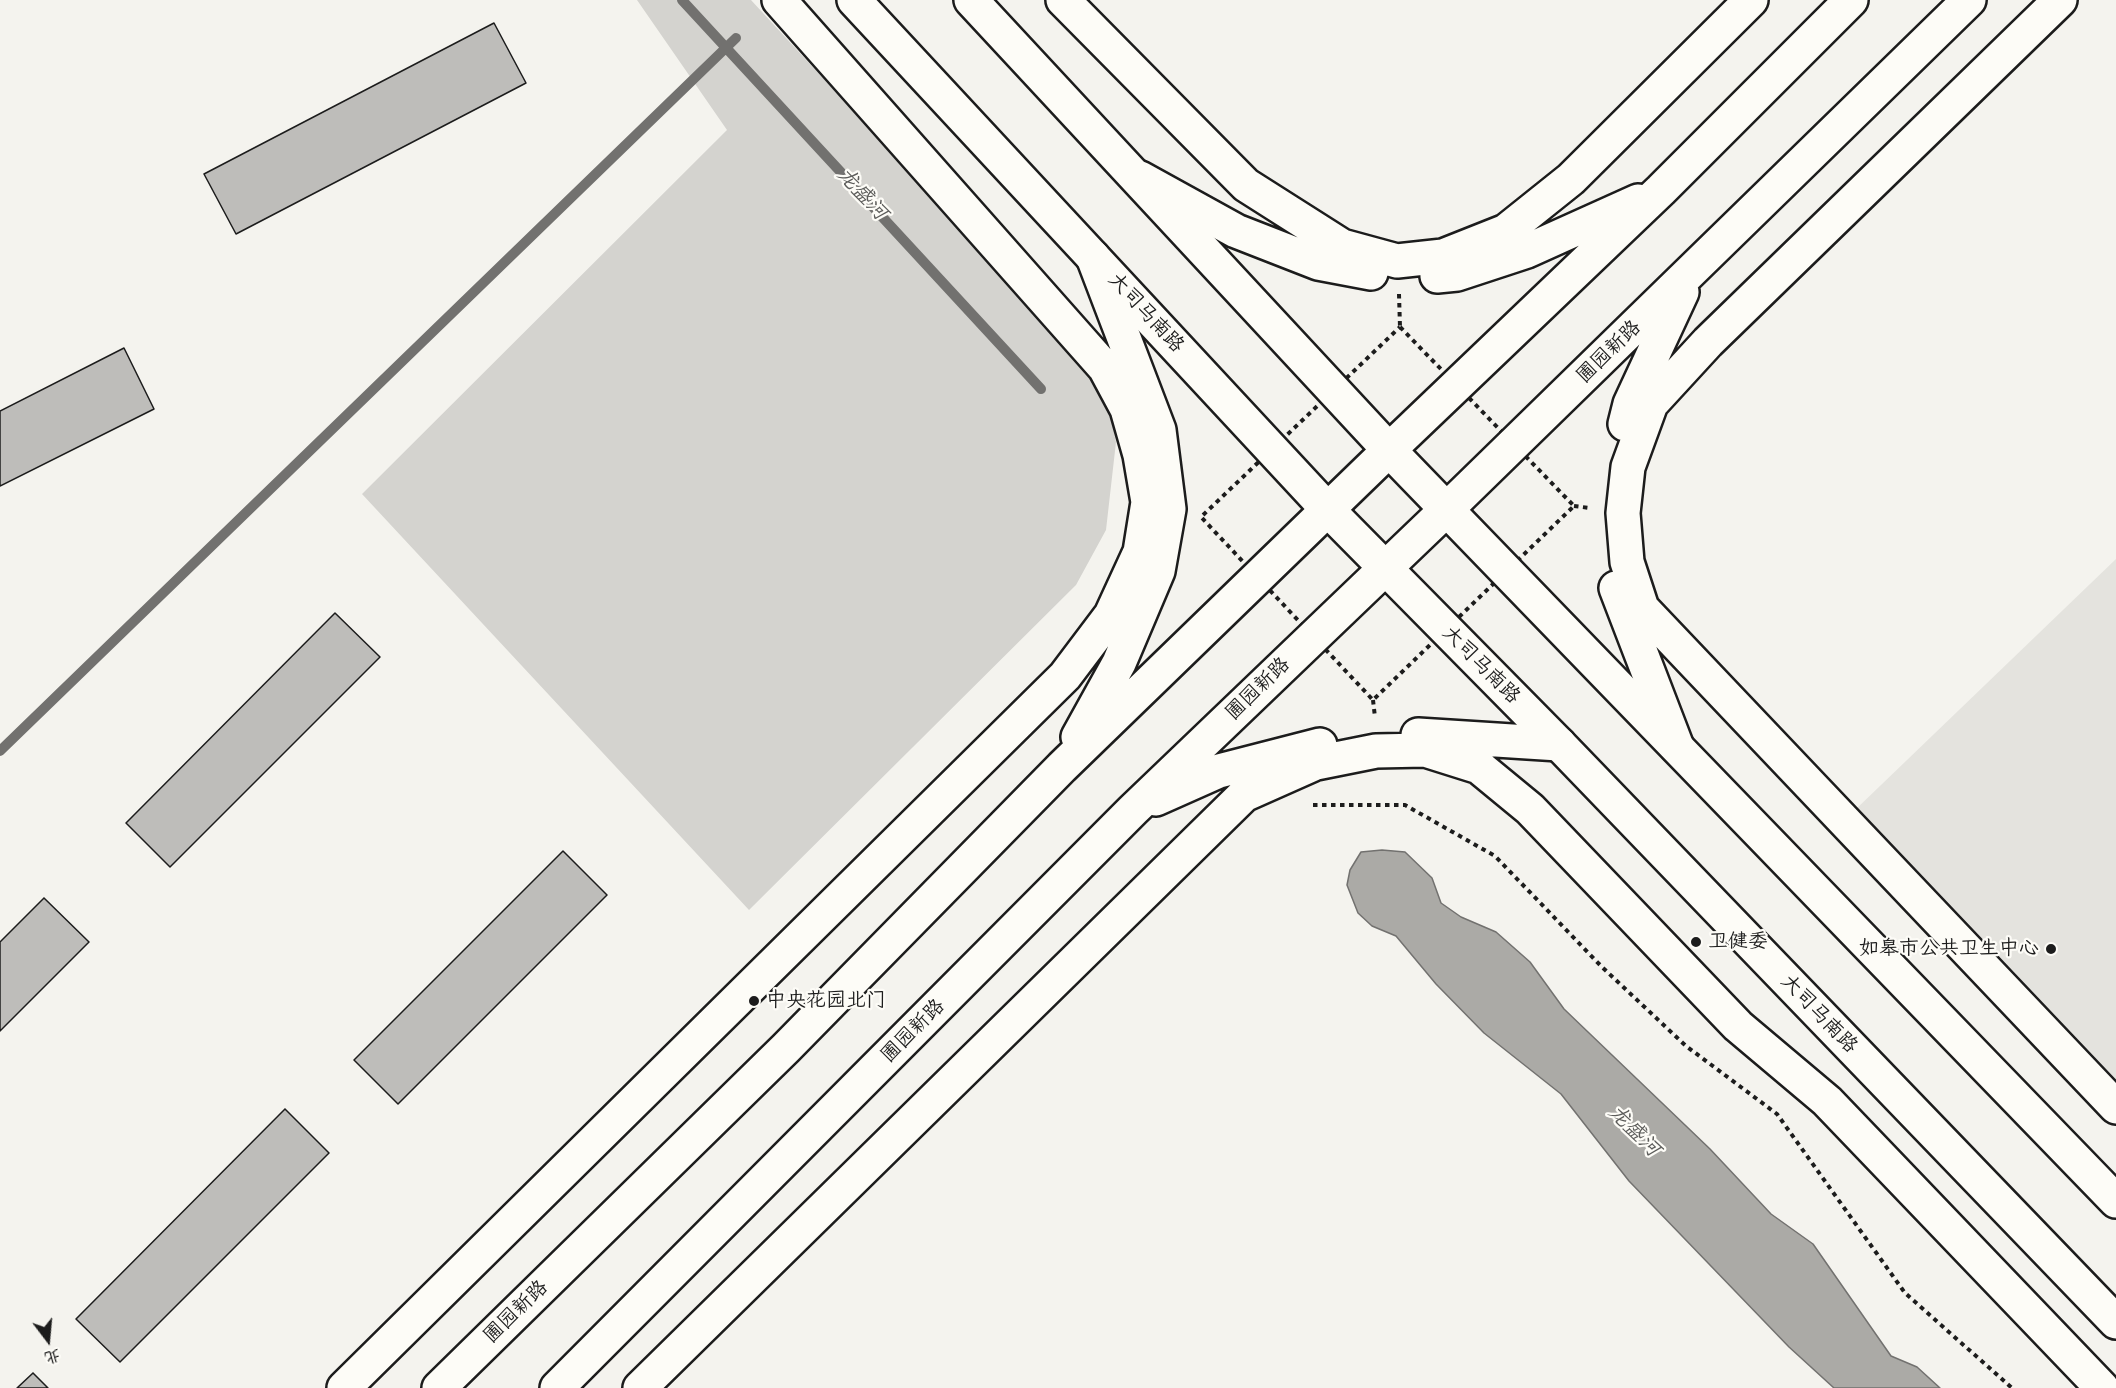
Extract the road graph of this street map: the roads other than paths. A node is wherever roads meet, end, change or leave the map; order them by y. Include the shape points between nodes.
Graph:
1 (779, 0) edge
2 (854, 0) edge
3 (971, 0) edge
4 (1063, 0) edge
5 (1751, 0) edge
6 (1851, 0) edge
7 (1970, 0) edge
8 (2060, 0) edge
9 (1133, 174) junction
10 (1661, 190) junction
11 (1092, 255) junction
12 (1692, 272) junction
13 (1389, 450) junction
14 (1328, 510) junction
15 (1446, 510) junction
16 (1385, 567) junction
17 (1558, 744) junction
18 (1678, 750) junction
19 (1062, 767) junction
20 (1133, 810) junction
21 (2116, 1107) edge
22 (2116, 1201) edge
23 (2116, 1322) edge
24 (344, 1388) edge
25 (439, 1388) edge
26 (557, 1388) edge
27 (640, 1388) edge
28 (2102, 1388) edge

1 - 24 street via 1104,368 1127,409 1140,455 1148,502 1140,552 1111,615 1065,676
2 - 11 street, 大司马南路
3 - 9 street
4 - 5 street via 1246,185 1342,246 1397,261 1443,256 1506,231 1571,179
6 - 10 street, 圃园新路
7 - 12 street, 圃园新路
8 - 21 street via 1708,342 1651,404 1628,466 1623,513 1627,562 1642,608
9 - 10 street via 1246,235 1318,263 1398,278 1457,274 1527,251
9 - 13 street
10 - 13 street, 圃园新路
11 - 14 street, 大司马南路
11 - 19 street via 1160,430 1169,509 1158,571 1119,663
12 - 15 street, 圃园新路
12 - 18 street via 1630,404 1605,519 1605,547 1619,601
13 - 14 street, 圃园新路
13 - 15 street
14 - 16 street, 大司马南路
14 - 19 street, 圃园新路
15 - 16 street, 圃园新路
15 - 18 street
16 - 17 street, 大司马南路
16 - 20 street, 圃园新路
17 - 20 street via 1377,731 1220,771
17 - 23 street, 大司马南路
18 - 22 street
19 - 25 street, 圃园新路 via 786,1048
20 - 26 street, 圃园新路
27 - 28 street via 1244,795 1316,763 1376,751 1425,750 1479,767 1530,809 1738,1026 1827,1101

